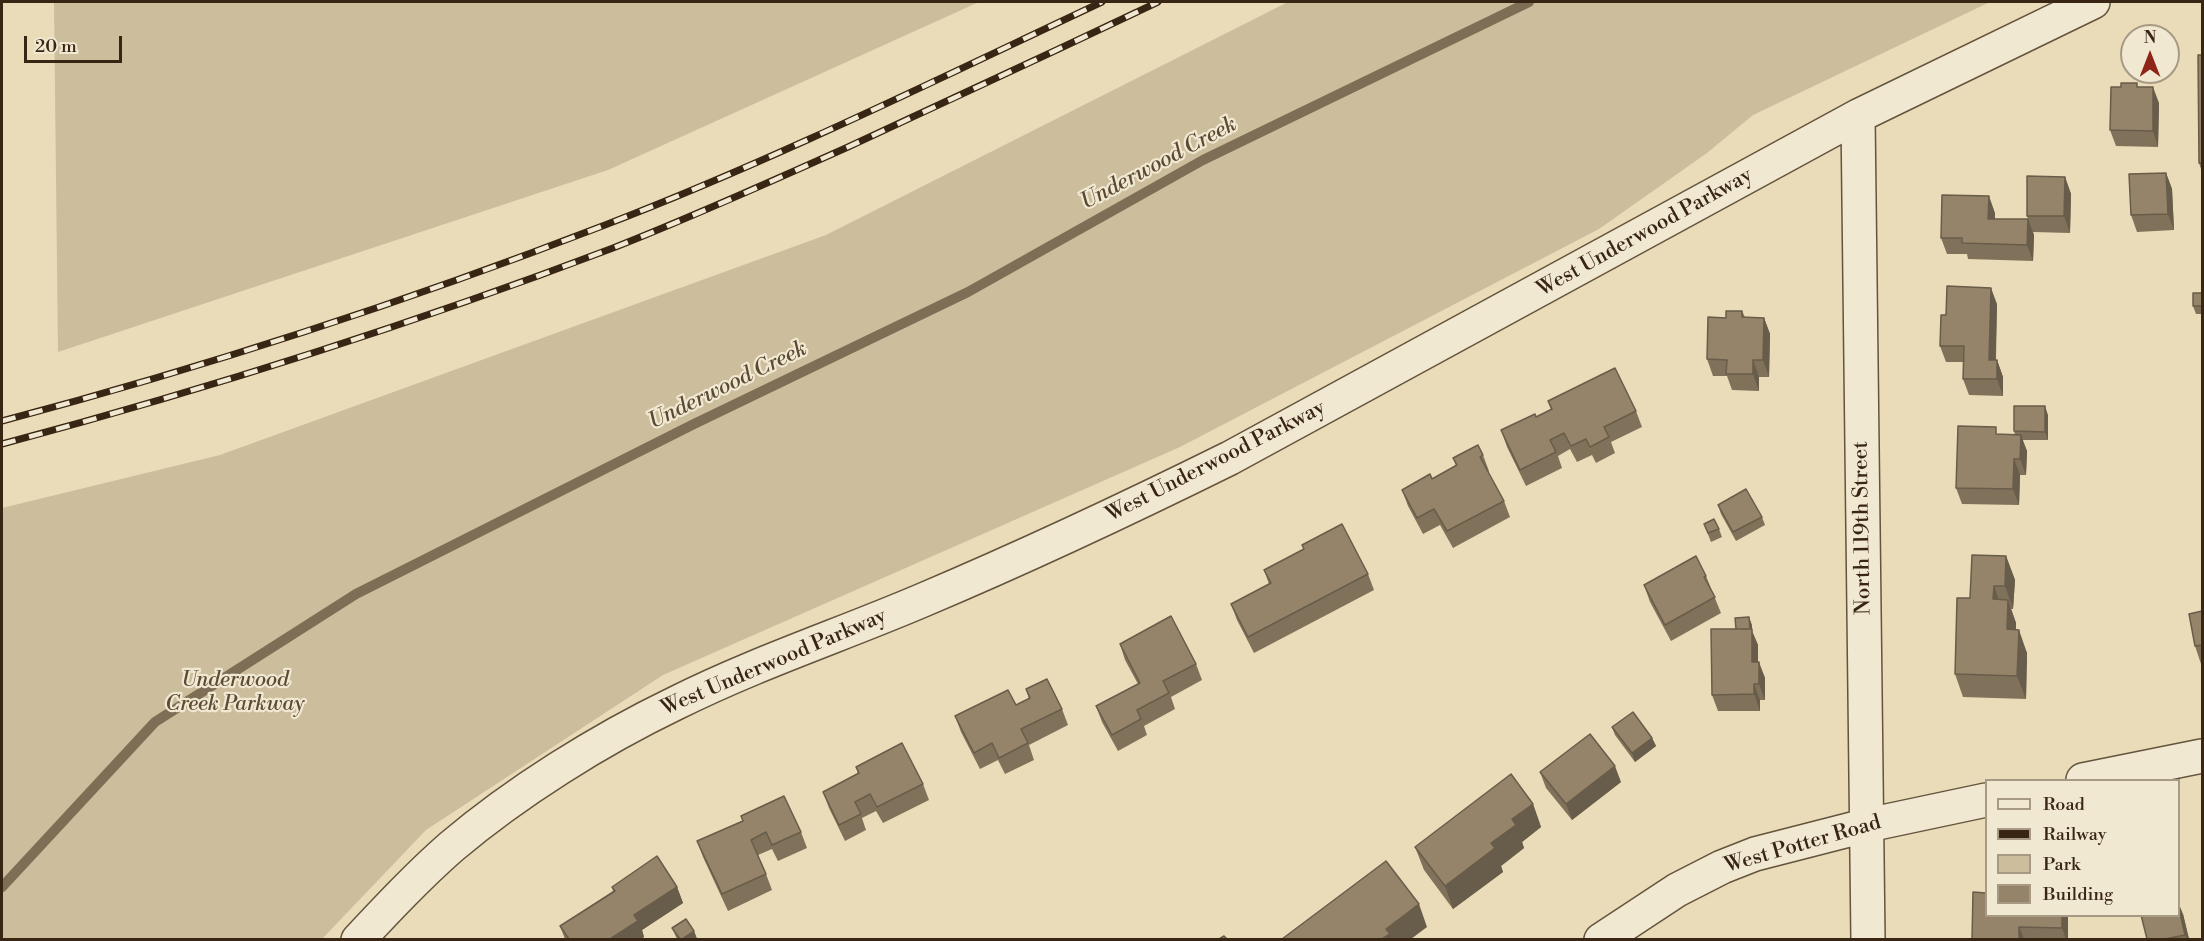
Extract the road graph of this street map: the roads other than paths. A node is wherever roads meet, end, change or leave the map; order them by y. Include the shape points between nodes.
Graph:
1 (2093, 2) edge
2 (1858, 116) junction
3 (2202, 756) edge
4 (2088, 779) edge
5 (1985, 800) edge
6 (1868, 825) junction
7 (358, 939) edge
8 (1601, 939) edge
9 (1868, 939) edge

1 - 2 street, West Underwood Parkway
2 - 6 street, North 119th Street
2 - 7 street, West Underwood Parkway via 1230,458 924,600 665,708 584,753 504,807 452,847
3 - 4 street
5 - 6 street, West Potter Road
6 - 8 street, West Potter Road via 1755,854 1722,867 1677,890
6 - 9 street, North 119th Street

